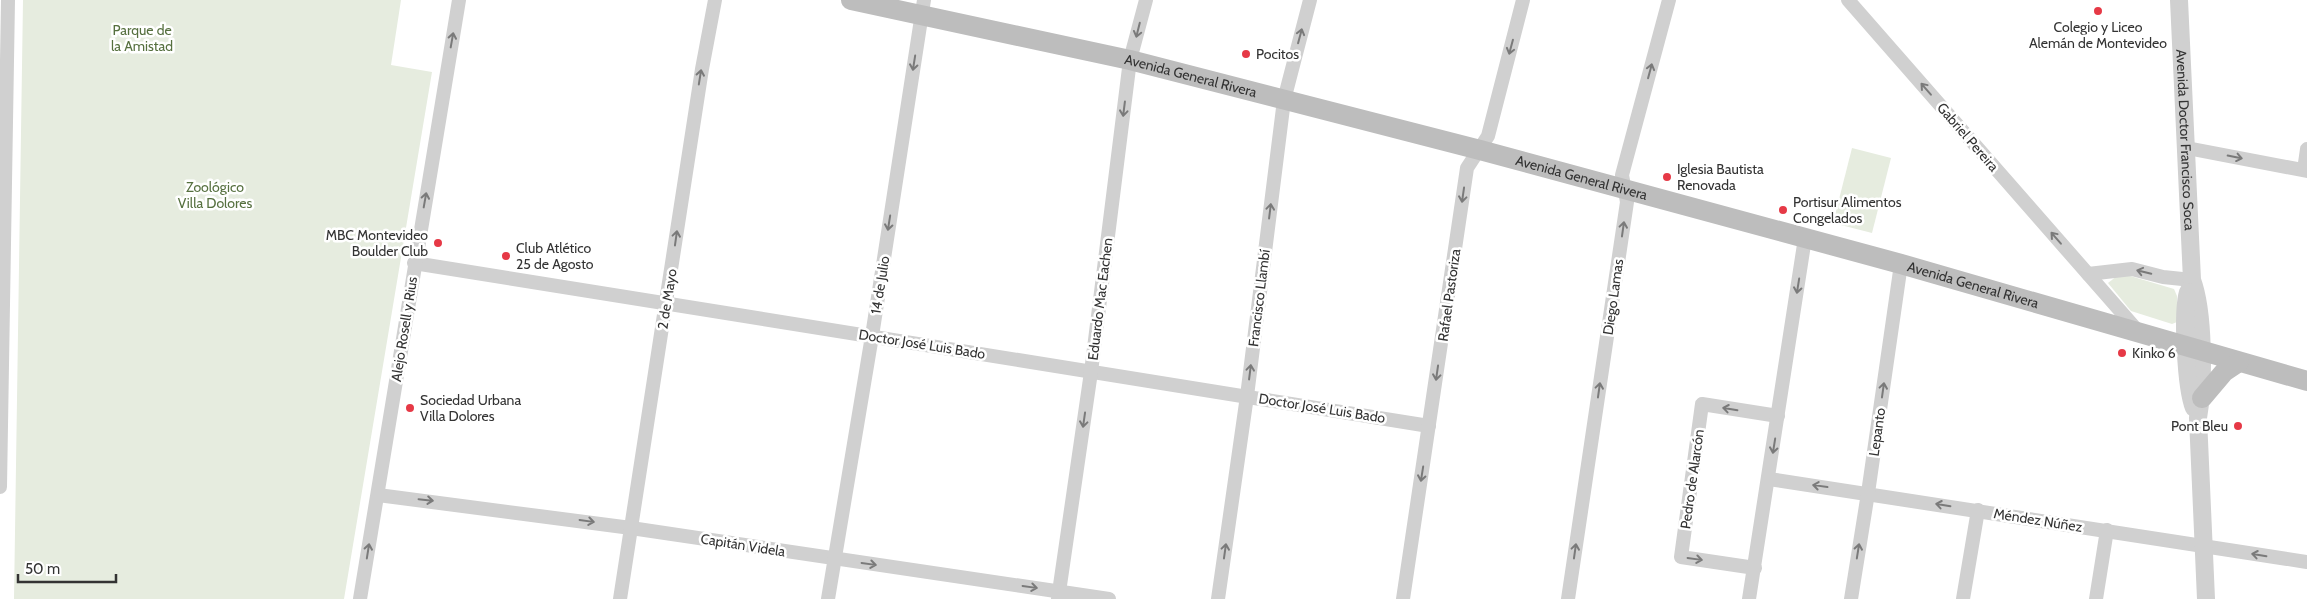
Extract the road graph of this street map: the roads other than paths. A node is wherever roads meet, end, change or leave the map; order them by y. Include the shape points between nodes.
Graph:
1 (8, 0) edge
2 (459, 0) edge
3 (715, 0) edge
4 (851, 0) edge
5 (1146, 0) edge
6 (1310, 0) edge
7 (1523, 0) edge
8 (1669, 0) edge
9 (1848, 0) edge
10 (2179, 0) edge
11 (923, 7) edge
12 (4, 43) edge
13 (1130, 60) junction
14 (1284, 100) junction
15 (2187, 148) junction
16 (2307, 149) edge
17 (1480, 150) junction
18 (2306, 171) edge
19 (1626, 191) junction
20 (1, 217) edge
21 (1806, 238) junction
22 (414, 263) junction
23 (1901, 264) junction
24 (2088, 274) junction
25 (2192, 280) junction
26 (667, 304) junction
27 (2137, 330) junction
28 (872, 336) junction
29 (2193, 349) junction
30 (2239, 362) junction
31 (1091, 372) junction
32 (2307, 381) edge
33 (1247, 396) junction
34 (2202, 398) junction
35 (1778, 416) junction
36 (2198, 418) junction
37 (1429, 426) junction
38 (1768, 479) junction
39 (0, 487) edge
40 (1868, 493) junction
41 (378, 495) junction
42 (1978, 510) junction
43 (631, 528) junction
44 (2107, 530) junction
45 (2204, 546) junction
46 (835, 558) junction
47 (2307, 562) edge
48 (1755, 568) junction
49 (1059, 595) edge
50 (360, 599) edge
51 (620, 599) edge
52 (828, 599) edge
53 (1109, 599) edge
54 (1218, 599) edge
55 (1403, 599) edge
56 (1568, 599) edge
57 (1749, 599) edge
58 (1851, 599) edge
59 (1963, 599) edge
60 (2096, 599) edge
61 (2206, 599) edge

1 - 12 street
22 -> 2 street, Alejo Rosell y Rius
26 -> 3 street, 2 de Mayo
4 - 11 main road, Avenida General Rivera
5 -> 13 street, Eduardo Mac Eachen
14 -> 6 street, Francisco Llambí
7 -> 17 street, Rafael Pastoriza via 1488,136
19 -> 8 street, Diego Lamas via 1622,175
24 -> 9 street, Gabriel Pereira
10 - 15 street, Avenida Doctor Francisco Soca
11 - 13 main road, Avenida General Rivera
11 -> 28 street, 14 de Julio
12 - 20 street
13 - 14 main road, Avenida General Rivera
13 -> 31 street, Eduardo Mac Eachen
14 - 17 main road, Avenida General Rivera
33 -> 14 street, Francisco Llambí
15 -> 18 street
15 - 25 street, Avenida Doctor Francisco Soca
16 - 18 street
17 - 19 main road, Avenida General Rivera
17 -> 37 street, Rafael Pastoriza via 1467,168
19 - 21 main road, Avenida General Rivera
56 -> 19 street, Diego Lamas via 1627,202
20 - 39 street
21 - 23 main road, Avenida General Rivera
21 -> 35 street
22 - 26 street, Doctor José Luis Bado
22 - 41 street, Alejo Rosell y Rius
23 - 27 main road, Avenida General Rivera
40 -> 23 street, Lepanto
25 -> 24 street via 2132,268
24 - 27 street, Gabriel Pereira
25 - 29 street, Avenida Doctor Francisco Soca via 2197,294
26 - 28 street, Doctor José Luis Bado
26 - 43 street, 2 de Mayo
27 - 29 main road, Avenida General Rivera
28 - 31 street, Doctor José Luis Bado
28 - 46 street, 14 de Julio
29 - 30 main road, Avenida General Rivera
29 - 34 street, Avenida Doctor Francisco Soca
29 - 36 street, Avenida Doctor Francisco Soca via 2190,398
30 - 32 main road, Avenida General Rivera
30 - 34 main road via 2224,372
31 - 33 street, Doctor José Luis Bado
31 -> 49 street, Eduardo Mac Eachen
33 - 37 street, Doctor José Luis Bado
54 -> 33 street, Francisco Llambí
34 - 36 street, Avenida Doctor Francisco Soca
35 -> 38 street
35 -> 48 street, Pedro de Alarcón via 1702,404 1681,557
36 - 45 street, Avenida Doctor Francisco Soca
37 -> 55 street, Rafael Pastoriza
40 -> 38 street, Méndez Núñez
38 - 48 street
42 -> 40 street, Méndez Núñez
58 -> 40 street, Lepanto
41 -> 43 street, Capitán Videla
50 -> 41 street, Alejo Rosell y Rius
42 - 44 street, Méndez Núñez
42 - 59 street
43 - 46 street, Capitán Videla
43 - 51 street, 2 de Mayo
44 - 45 street, Méndez Núñez
44 - 60 street
47 -> 45 street, Méndez Núñez
45 - 61 street, Avenida Doctor Francisco Soca
46 -> 49 street, Capitán Videla
46 - 52 street, 14 de Julio
48 - 57 street
49 - 53 street, Capitán Videla

